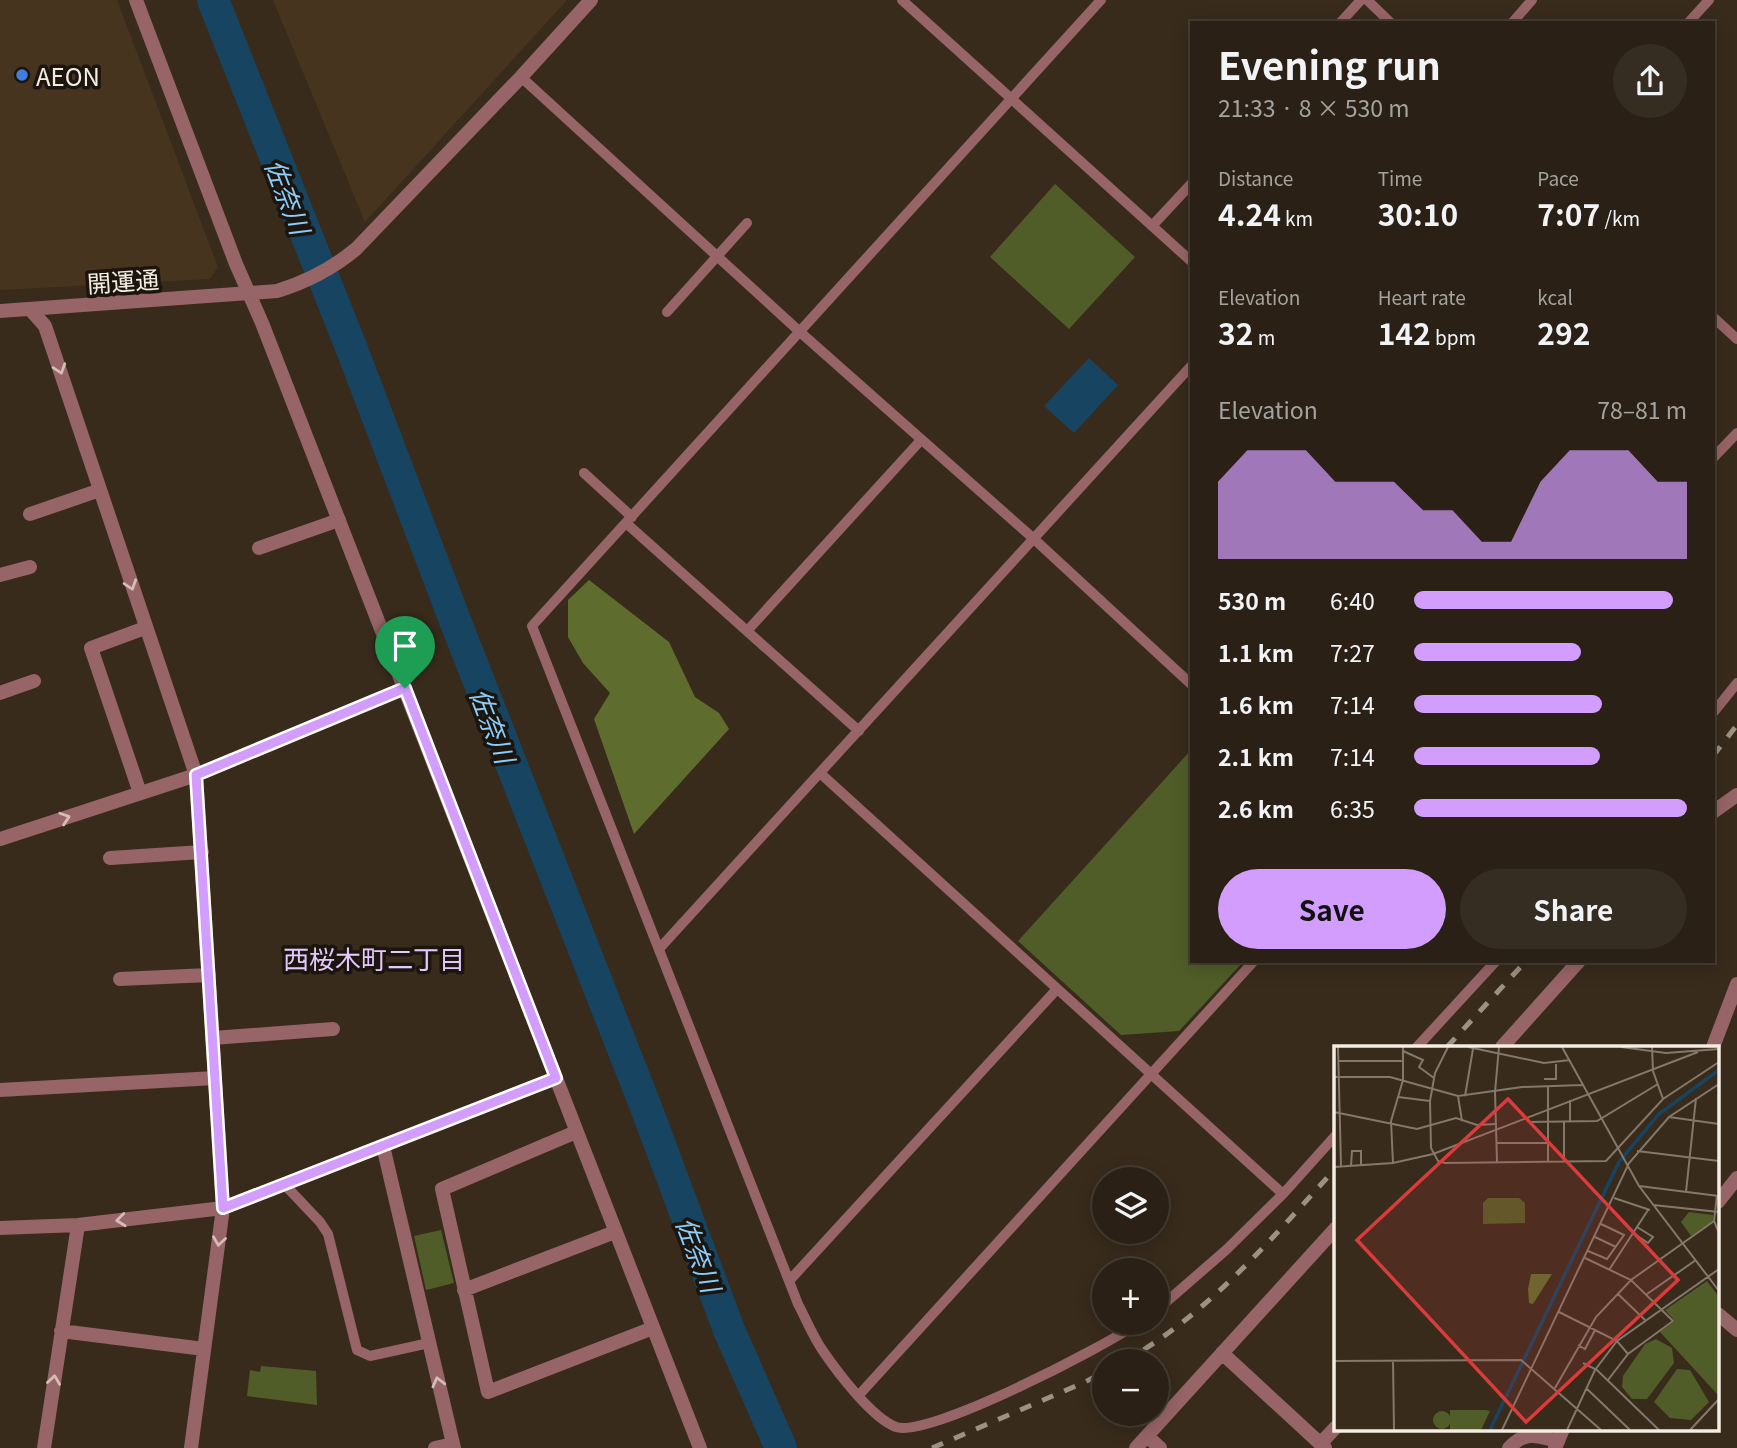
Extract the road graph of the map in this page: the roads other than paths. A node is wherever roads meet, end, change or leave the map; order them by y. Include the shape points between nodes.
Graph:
1 (136, 0) edge
2 (591, 0) edge
3 (902, 0) edge
4 (1101, 0) edge
5 (1361, 0) edge
6 (1367, 0) edge
7 (1532, 0) edge
8 (1709, 0) edge
9 (1342, 21) edge
10 (1389, 21) edge
11 (1514, 21) edge
12 (1690, 21) edge
13 (521, 77) junction
14 (1011, 99) junction
15 (1190, 185) edge
16 (747, 223) dead end
17 (1152, 226) junction
18 (717, 257) junction
19 (1190, 260) edge
20 (248, 293) junction
21 (30, 309) junction
22 (0, 310) edge
23 (667, 312) dead end
24 (1715, 319) edge
25 (800, 332) junction
26 (1737, 339) edge
27 (1190, 367) edge
28 (1737, 433) edge
29 (922, 439) junction
30 (1715, 456) edge
31 (584, 473) dead end
32 (100, 490) junction
33 (30, 514) dead end
34 (339, 520) junction
35 (629, 520) junction
36 (1034, 539) junction
37 (258, 548) dead end
38 (30, 566) dead end
39 (0, 575) edge
40 (145, 628) junction
41 (747, 631) junction
42 (34, 681) dead end
43 (1190, 683) edge
44 (1737, 684) edge
45 (405, 688) junction
46 (0, 693) edge
47 (1715, 711) edge
48 (859, 731) junction
49 (820, 773) junction
50 (196, 775) junction
51 (141, 793) junction
52 (1737, 796) edge
53 (1715, 811) edge
54 (0, 839) edge
55 (202, 852) junction
56 (110, 858) dead end
57 (659, 949) junction
58 (1252, 963) edge
59 (1493, 963) edge
60 (1577, 963) edge
61 (209, 975) junction
62 (120, 979) dead end
63 (1737, 984) edge
64 (1057, 989) junction
65 (333, 1029) dead end
66 (213, 1038) junction
67 (1418, 1046) edge
68 (1503, 1046) edge
69 (1713, 1046) edge
70 (1152, 1072) junction
71 (215, 1078) junction
72 (556, 1078) junction
73 (0, 1090) edge
74 (576, 1132) junction
75 (1334, 1138) edge
76 (383, 1146) junction
77 (1737, 1178) edge
78 (285, 1185) junction
79 (1283, 1194) junction
80 (1720, 1199) edge
81 (223, 1208) junction
82 (78, 1224) junction
83 (0, 1228) edge
84 (1334, 1230) edge
85 (615, 1231) junction
86 (789, 1281) junction
87 (464, 1290) junction
88 (1169, 1300) edge
89 (1720, 1316) edge
90 (653, 1328) junction
91 (1737, 1330) edge
92 (61, 1331) junction
93 (1121, 1335) edge
94 (429, 1343) junction
95 (204, 1349) junction
96 (1222, 1353) junction
97 (859, 1395) junction
98 (1334, 1430) edge
99 (1147, 1436) junction
100 (1559, 1439) edge
101 (454, 1446) edge
102 (1322, 1446) edge
103 (44, 1448) edge
104 (191, 1448) edge
105 (435, 1448) edge
106 (700, 1448) edge
107 (1136, 1448) edge
108 (1160, 1448) edge
109 (1509, 1448) edge

1 - 20 street
2 - 13 street, 開運通
3 - 14 lane
4 - 14 lane
5 - 9 lane
6 - 10 lane
7 - 11 lane
8 - 12 lane
13 - 18 lane
13 - 20 street, 開運通 via 339,263 288,288
14 - 17 lane
14 - 25 lane
15 - 17 lane
16 - 18 lane
17 - 19 lane
18 - 23 lane
18 - 25 lane
20 - 21 street, 開運通
20 - 34 street
21 - 22 street, 開運通
21 -> 32 street via 45,326
24 - 26 lane
25 - 29 lane
25 - 35 lane
27 - 36 lane
28 - 30 lane
29 - 36 lane
29 - 41 lane
31 - 35 lane
32 - 33 street
32 -> 40 street
34 - 37 street
34 - 45 street
35 - 41 lane
35 - 57 lane via 532,626
36 - 43 lane
36 - 48 lane
38 - 39 street
40 - 50 street
40 - 51 street via 92,648
41 - 48 lane
42 - 46 street
44 - 47 lane
45 - 50 street
45 - 72 street
48 - 49 lane
49 - 57 lane
49 - 64 lane
50 - 51 street
50 - 55 street
54 -> 51 street
52 - 53 street
55 - 56 street
55 - 61 street
57 - 86 lane
58 - 70 lane
59 - 67 lane
60 - 68 street
61 - 62 street
61 - 66 street
63 - 69 street
64 - 70 lane
64 - 86 lane
65 - 66 street
66 - 71 street
70 - 79 lane
70 - 97 lane
71 - 73 street
71 - 81 street
72 - 74 street
72 - 76 street
74 - 85 street
74 - 87 street via 442,1189
75 - 79 lane
76 - 78 street
76 - 94 street
77 - 80 street
78 - 81 street
78 - 94 lane via 328,1234 357,1350 370,1356
79 - 88 lane
81 -> 82 street
81 -> 95 street
82 - 83 street
82 - 92 street
84 - 96 street
85 - 87 street
85 - 90 street
86 - 97 lane via 822,1350
87 - 90 street via 488,1392
89 - 91 street
90 - 106 street
92 - 95 street
103 -> 92 street
93 - 97 lane via 1029,1384 932,1422 900,1428 884,1422
101 -> 94 street
95 - 104 street
96 - 99 street
96 - 102 street
98 - 102 street
99 - 107 street
99 - 108 street
100 - 109 street via 1530,1434
101 - 105 street

